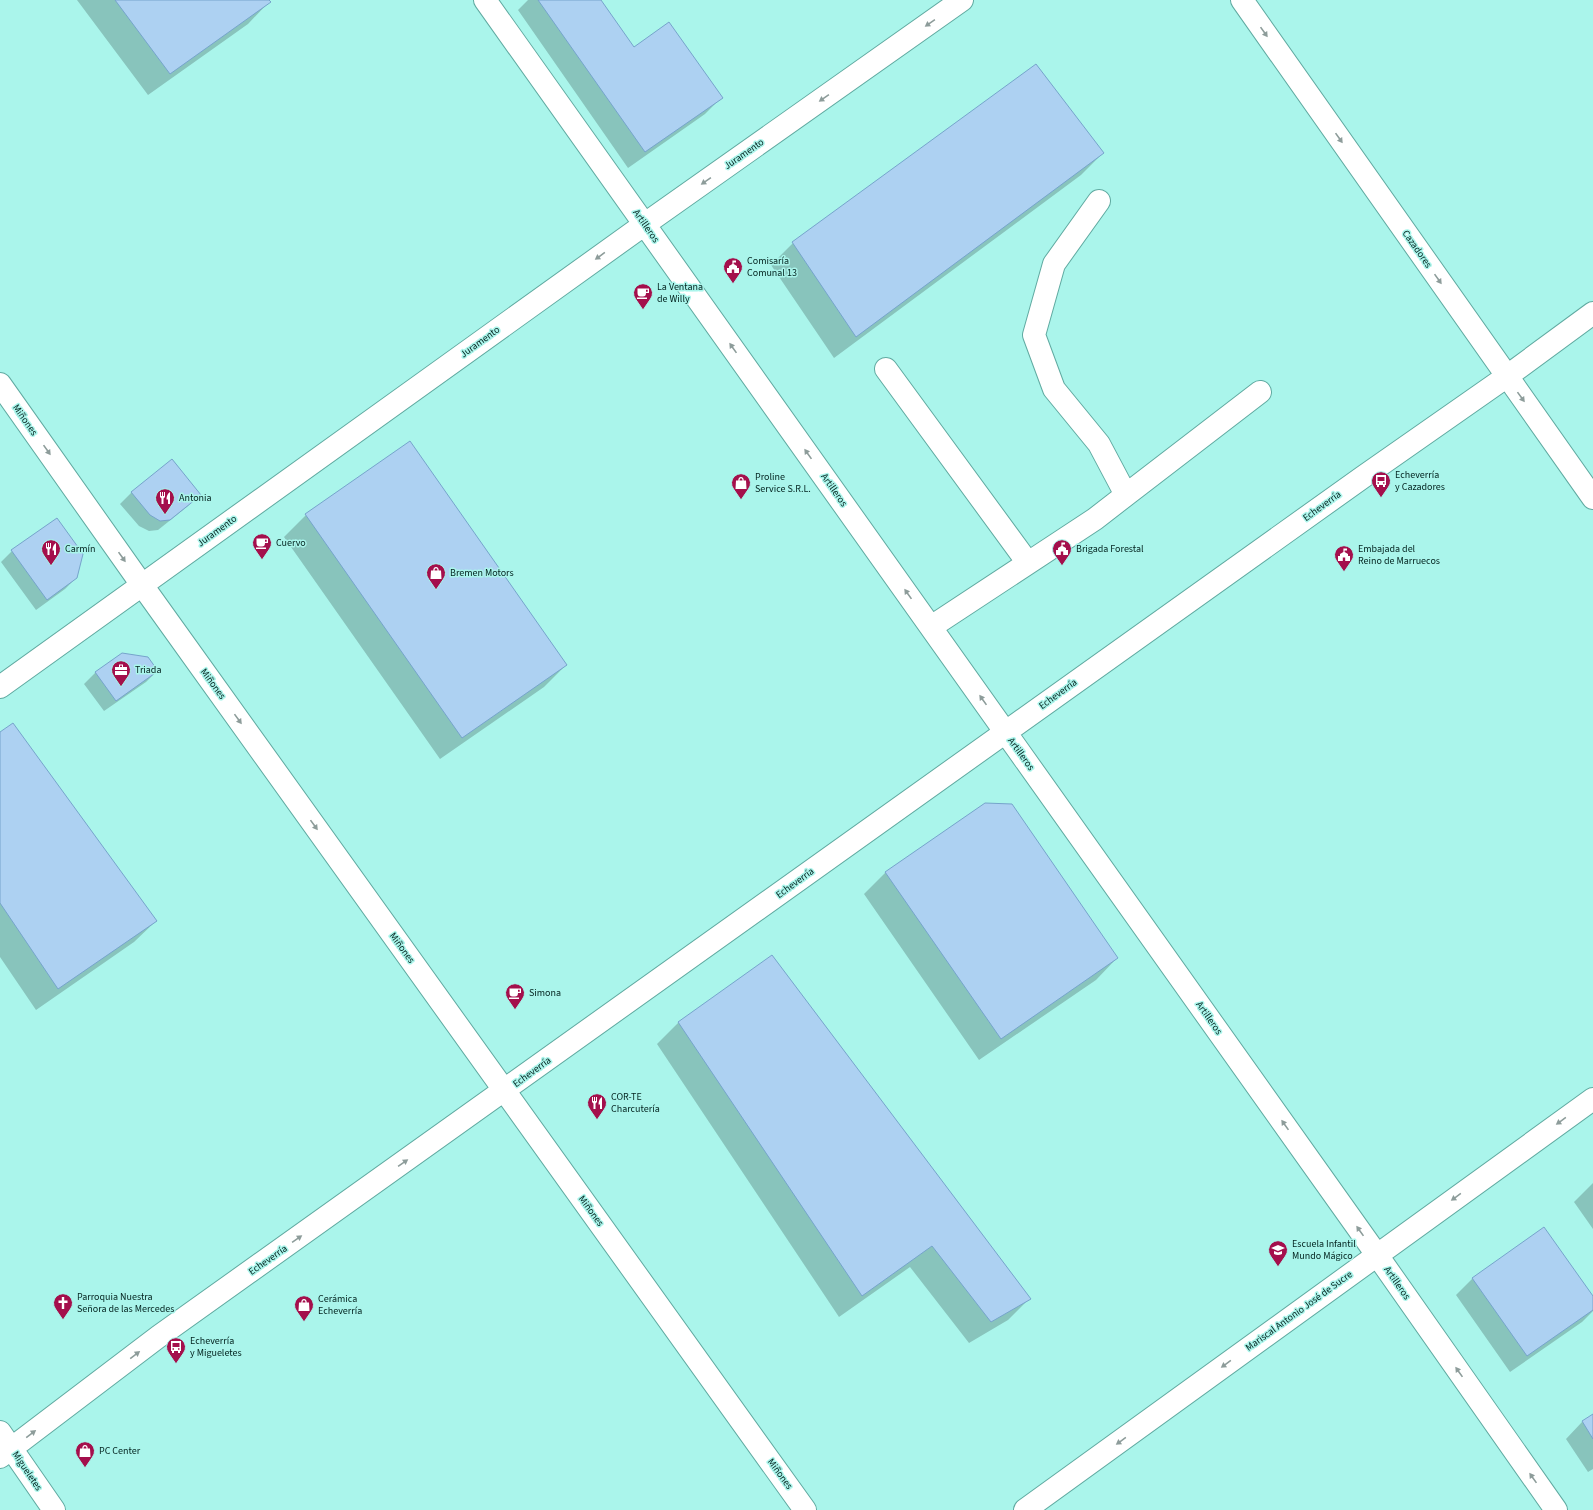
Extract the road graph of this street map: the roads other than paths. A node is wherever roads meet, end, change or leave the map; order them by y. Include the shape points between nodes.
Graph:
1 (485, 0) edge
2 (962, 0) edge
3 (1242, 0) edge
4 (1099, 201) dead end
5 (645, 224) junction
6 (1593, 313) edge
7 (886, 369) dead end
8 (1506, 377) junction
9 (0, 384) edge
10 (1260, 392) dead end
11 (1126, 495) junction
12 (1593, 498) edge
13 (1028, 563) junction
14 (142, 585) junction
15 (931, 627) junction
16 (0, 687) edge
17 (1005, 732) junction
18 (505, 1091) junction
19 (1593, 1098) edge
20 (1377, 1254) junction
21 (4, 1446) edge
22 (54, 1510) edge
23 (805, 1510) edge
24 (1025, 1510) edge
25 (1556, 1510) edge

1 - 5 street, Artilleros
2 -> 5 street, Juramento
3 -> 8 street, Cazadores
4 - 11 street via 1054,264 1034,335 1054,389 1099,444
5 -> 14 street, Juramento
15 -> 5 street, Artilleros
6 - 8 street, Echeverría
7 - 13 street
8 -> 12 street, Cazadores
8 - 17 street, Echeverría
9 -> 14 street, Miñones
10 - 11 street
11 - 13 street via 1095,519
13 - 15 street
14 - 16 street, Juramento
14 -> 18 street, Miñones
17 -> 15 street, Artilleros
17 - 18 street, Echeverría
20 -> 17 street, Artilleros
21 -> 18 street, Echeverría
18 - 23 street, Miñones
19 -> 20 street, Mariscal Antonio José de Sucre
20 -> 24 street, Mariscal Antonio José de Sucre
25 -> 20 street, Artilleros
21 - 22 street, Migueletes

